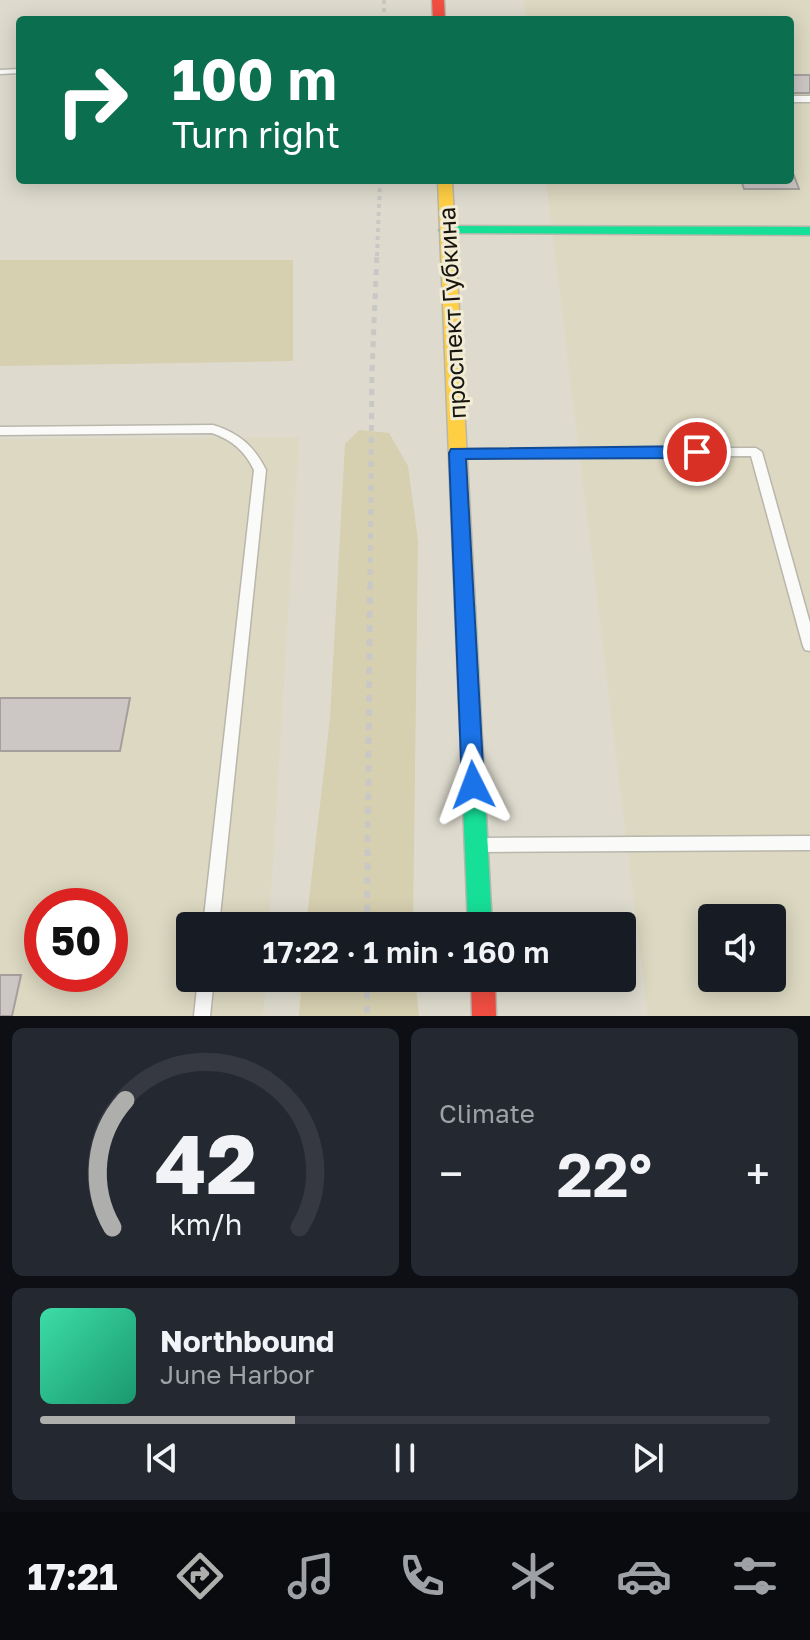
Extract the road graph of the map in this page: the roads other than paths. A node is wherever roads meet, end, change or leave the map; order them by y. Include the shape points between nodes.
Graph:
1 (445, 184) edge
2 (446, 230) junction
3 (810, 231) edge
4 (0, 431) edge
5 (457, 453) junction
6 (810, 646) edge
7 (810, 843) edge
8 (476, 845) junction
9 (213, 912) edge
10 (479, 912) edge
11 (205, 992) edge
12 (483, 992) edge
13 (202, 1016) edge
14 (484, 1016) edge

1 - 2 main road, проспект Губкина
2 - 3 main road
2 - 5 main road, проспект Губкина
4 - 9 lane via 213,429 249,448 260,470
5 - 6 lane via 756,452
5 - 8 main road, проспект Губкина
7 - 8 lane
8 - 10 main road, проспект Губкина
11 - 13 lane
12 - 14 main road

